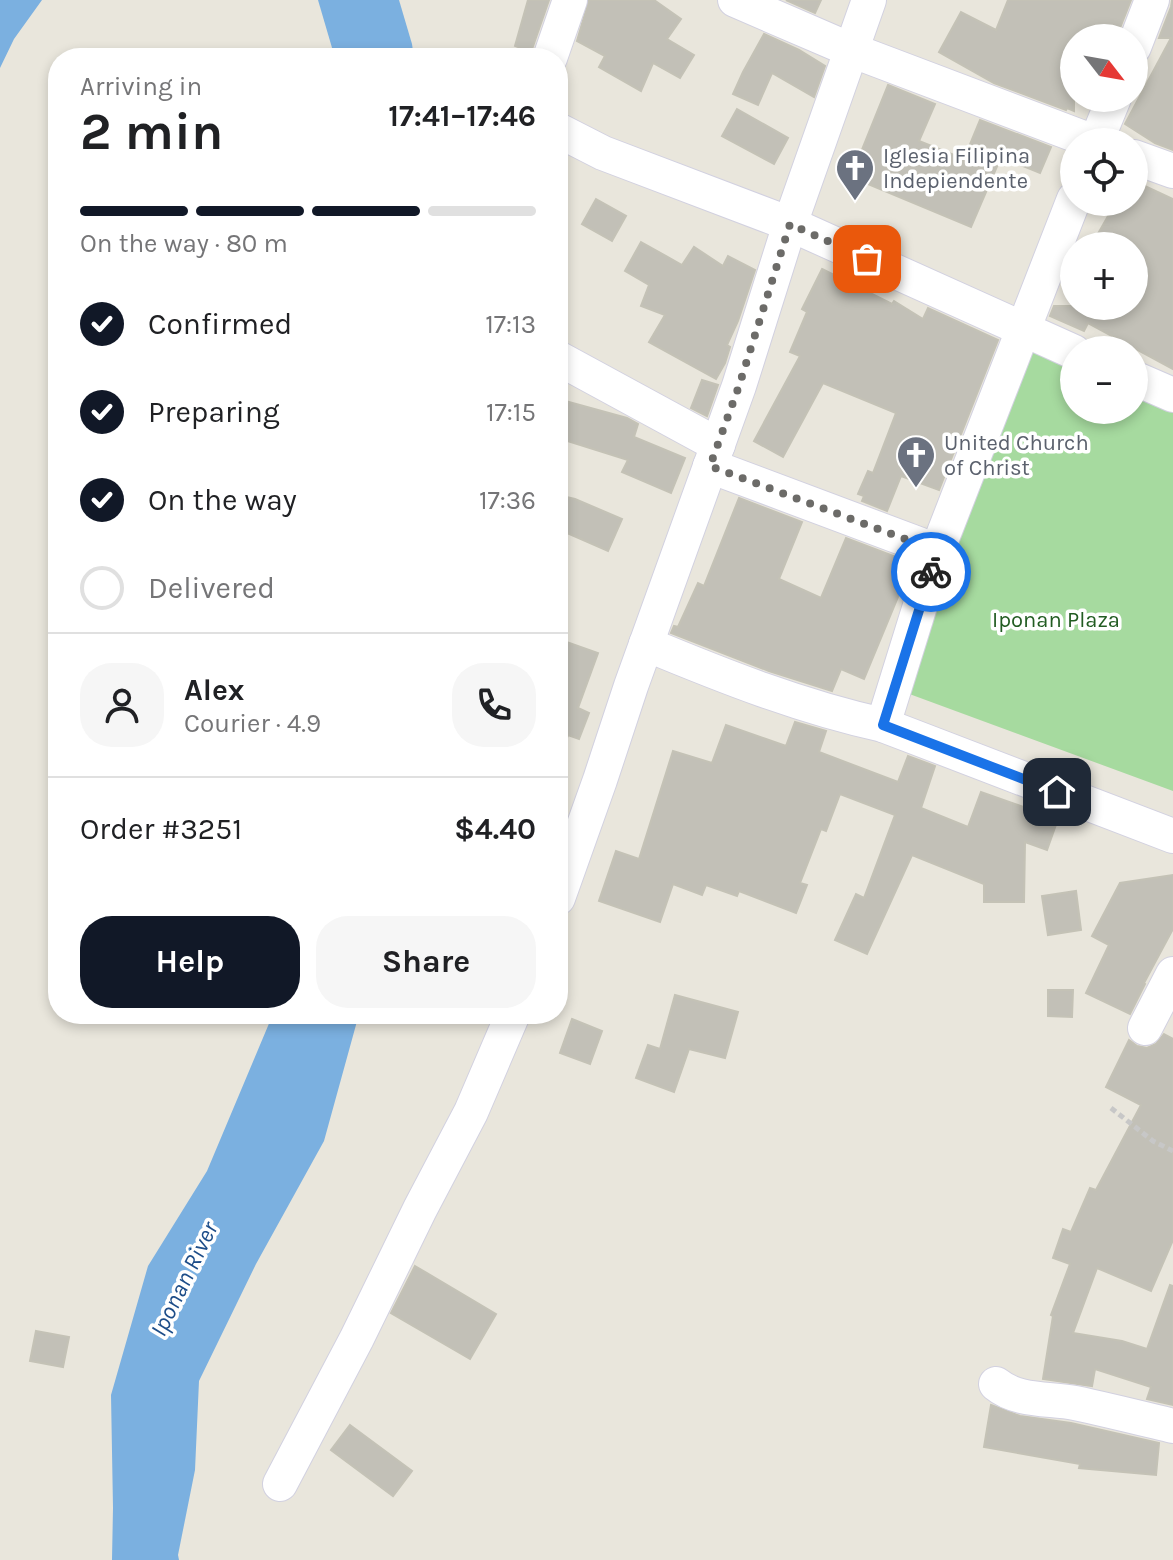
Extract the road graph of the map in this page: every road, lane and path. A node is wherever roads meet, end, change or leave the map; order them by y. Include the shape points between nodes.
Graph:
1 (570, 0) edge
2 (735, 0) edge
3 (869, 0) edge
4 (1152, 0) edge
5 (1143, 24) edge
6 (553, 48) edge
7 (851, 50) junction
8 (1060, 129) edge
9 (568, 135) edge
10 (1148, 162) edge
11 (1173, 171) edge
12 (1067, 216) edge
13 (790, 224) junction
14 (1023, 330) junction
15 (1060, 346) edge
16 (568, 364) edge
17 (1148, 384) edge
18 (1173, 395) edge
19 (714, 455) junction
20 (937, 551) junction
21 (646, 644) junction
22 (883, 725) junction
23 (1173, 836) edge
24 (568, 869) edge
25 (1173, 974) edge
26 (509, 1024) edge
27 (1145, 1028) dead end
28 (1111, 1108) dead end
29 (1173, 1151) edge
30 (996, 1384) dead end
31 (1173, 1426) edge
32 (280, 1484) dead end

1 - 6 street
2 - 7 street
3 - 7 street
4 - 5 street
7 - 8 street
7 - 13 street
9 - 13 street
10 - 11 street
12 - 14 street
13 - 14 street
13 - 19 street
14 - 15 street
14 - 20 street
16 - 19 street
17 - 18 street
19 - 20 street
19 - 21 street
20 - 22 street
21 - 22 street via 748,685
21 - 24 street
22 - 23 street
25 - 27 street
26 - 32 street via 471,1112
28 - 29 path
30 - 31 street via 1024,1397

